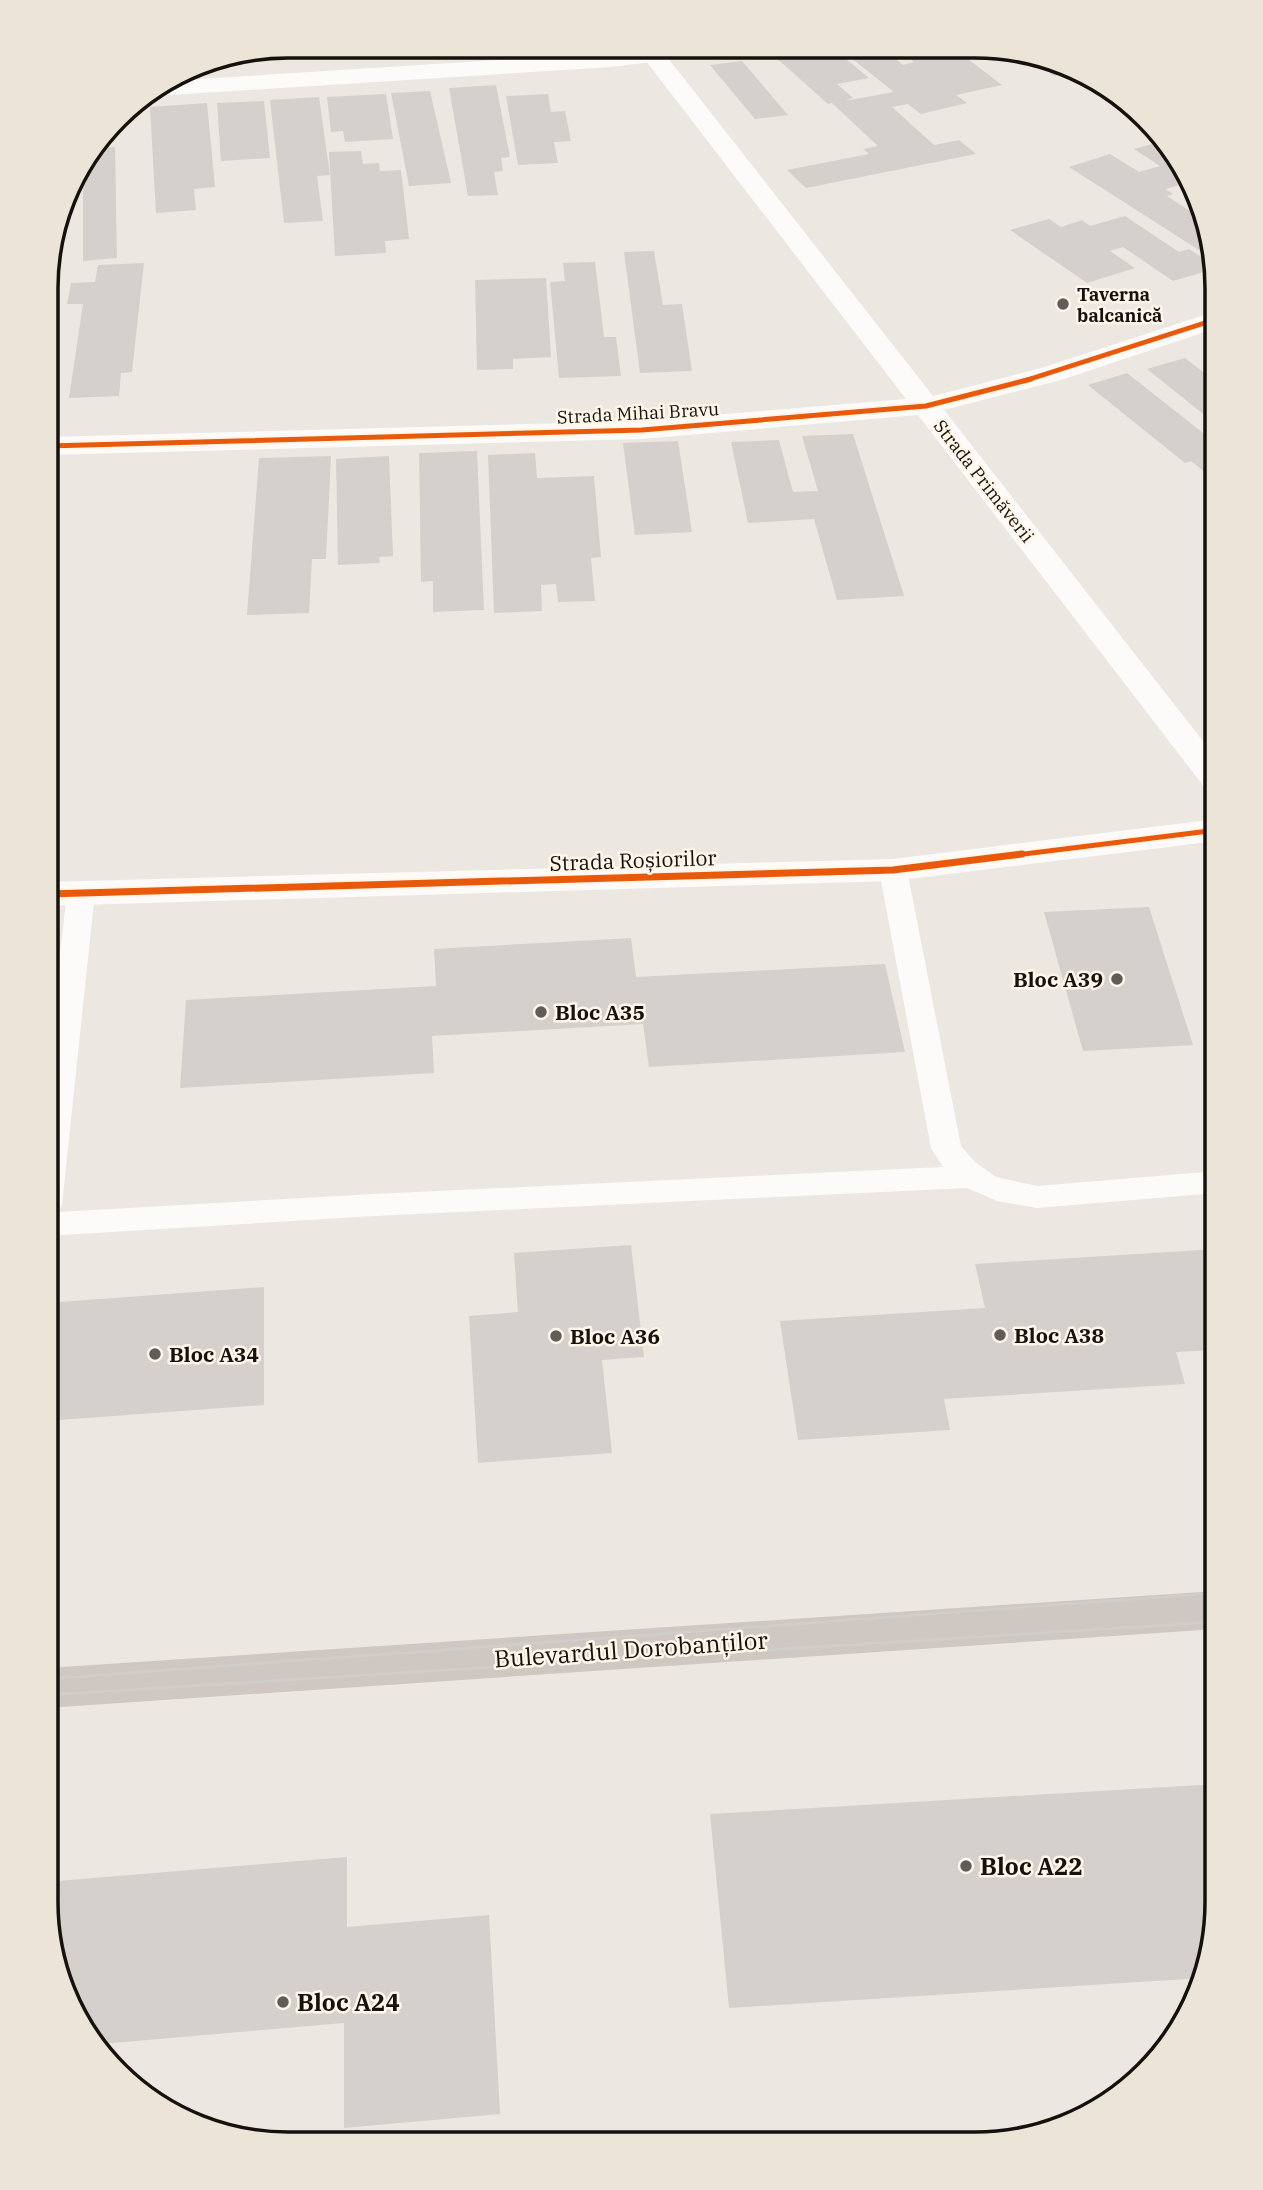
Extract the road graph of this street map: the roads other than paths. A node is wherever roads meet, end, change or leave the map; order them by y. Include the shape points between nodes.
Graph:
1 (571, 58) edge
2 (656, 58) edge
3 (173, 88) edge
4 (1205, 323) edge
5 (926, 406) junction
6 (58, 446) edge
7 (1205, 766) edge
8 (1205, 831) edge
9 (893, 870) junction
10 (64, 893) edge
11 (58, 997) edge
12 (970, 1177) junction
13 (1205, 1183) edge
14 (58, 1223) edge
15 (1205, 1611) edge
16 (58, 1687) edge

1 - 3 street
2 - 5 street, Strada Primăverii
4 - 5 street, Strada Mihai Bravu via 1051,374
5 - 6 street, Strada Mihai Bravu via 642,430
5 - 7 street, Strada Primăverii
8 - 9 street, Strada Roșiorilor
9 - 10 street, Strada Roșiorilor
9 - 12 lane via 946,1148
10 - 11 lane
12 - 13 lane via 1011,1195 1037,1197
12 - 14 lane
15 - 16 main road, Bulevardul Dorobanților

